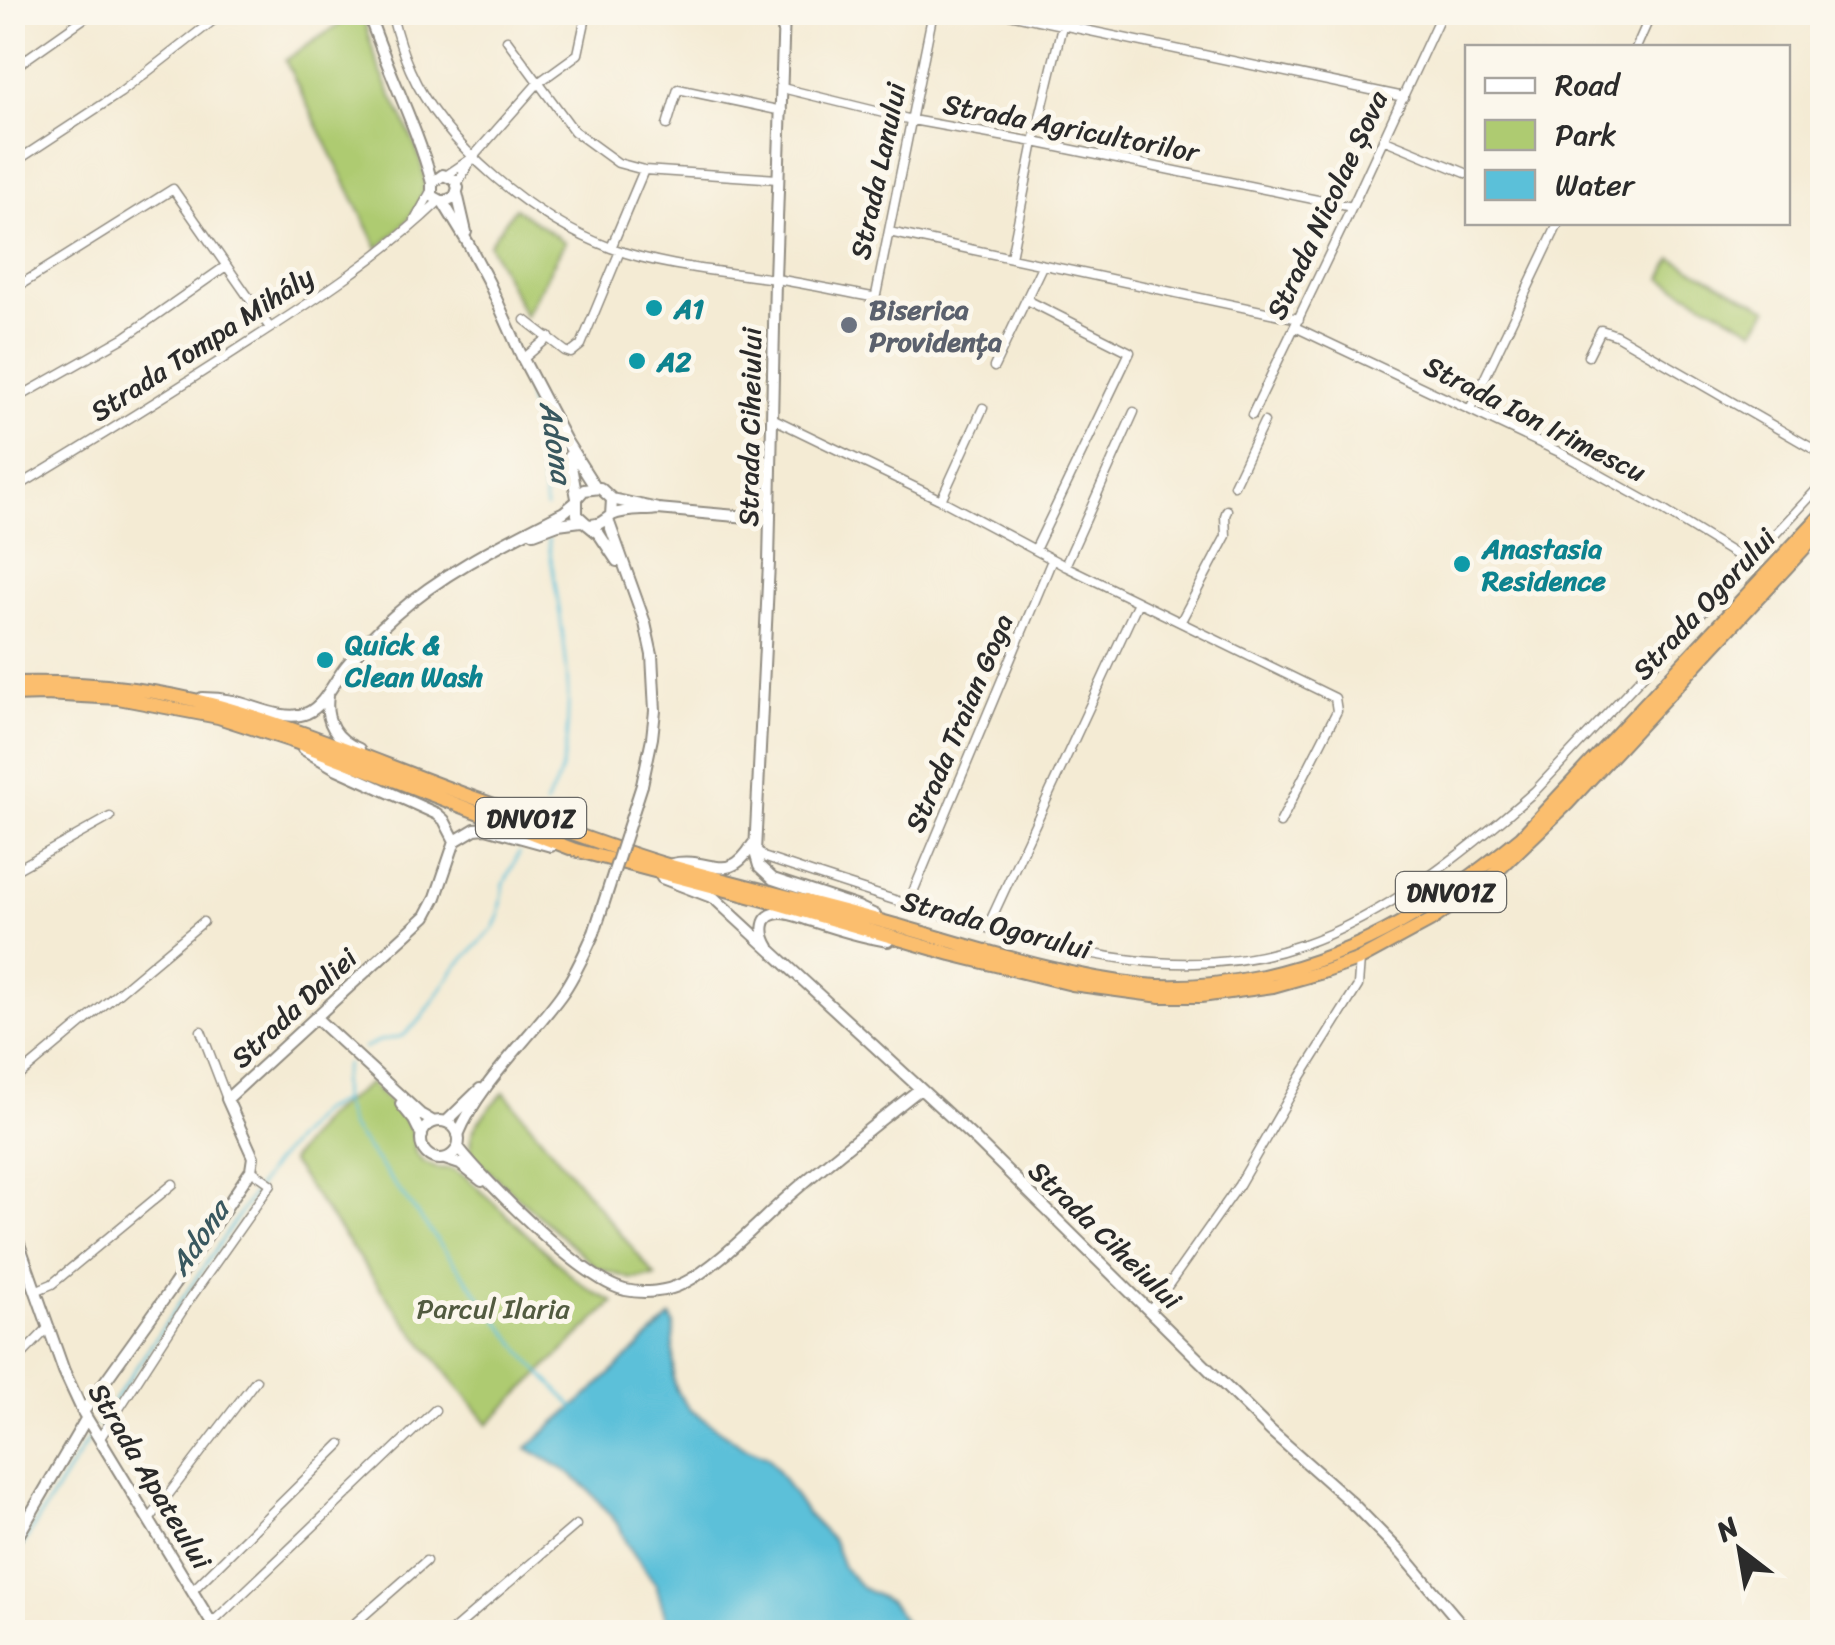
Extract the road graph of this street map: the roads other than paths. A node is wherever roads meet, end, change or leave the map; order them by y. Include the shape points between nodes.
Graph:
1 (93, 12) edge
2 (224, 12) edge
3 (368, 12) edge
4 (391, 12) edge
5 (586, 12) edge
6 (784, 12) edge
7 (934, 12) edge
8 (1000, 12) edge
9 (1442, 12) edge
10 (1652, 12) edge
11 (1062, 26) junction
12 (507, 40) dead end
13 (1637, 45) edge
14 (12, 69) edge
15 (538, 84) junction
16 (782, 88) junction
17 (1404, 97) junction
18 (782, 111) junction
19 (912, 120) junction
20 (667, 125) dead end
21 (1383, 139) junction
22 (1034, 142) junction
23 (421, 143) junction
24 (473, 157) junction
25 (12, 164) edge
26 (644, 170) junction
27 (1465, 173) edge
28 (445, 175) junction
29 (778, 179) junction
30 (431, 187) junction
31 (457, 188) junction
32 (441, 202) junction
33 (1352, 207) junction
34 (1558, 225) edge
35 (410, 228) junction
36 (888, 232) junction
37 (468, 243) junction
38 (616, 249) junction
39 (1011, 257) junction
40 (226, 266) junction
41 (1042, 266) junction
42 (775, 279) junction
43 (12, 290) edge
44 (1027, 300) junction
45 (526, 320) dead end
46 (1296, 323) junction
47 (270, 328) junction
48 (549, 338) junction
49 (1588, 356) dead end
50 (523, 359) junction
51 (994, 367) dead end
52 (12, 401) edge
53 (983, 408) dead end
54 (1470, 409) junction
55 (1134, 412) dead end
56 (1252, 415) dead end
57 (772, 418) junction
58 (1264, 422) dead end
59 (566, 441) junction
60 (1822, 454) edge
61 (1822, 484) edge
62 (1234, 485) dead end
63 (595, 487) junction
64 (12, 490) edge
65 (576, 500) junction
66 (612, 500) junction
67 (940, 500) junction
68 (658, 509) junction
69 (1227, 510) dead end
70 (1822, 511) edge
71 (609, 518) junction
72 (770, 518) junction
73 (585, 523) junction
74 (1822, 529) edge
75 (519, 537) junction
76 (1035, 550) junction
77 (1052, 560) junction
78 (1748, 563) junction
79 (1065, 566) junction
80 (624, 570) junction
81 (1138, 602) junction
82 (1181, 621) junction
83 (12, 683) edge
84 (330, 690) junction
85 (12, 695) edge
86 (191, 699) junction
87 (295, 742) junction
88 (437, 785) junction
89 (110, 816) dead end
90 (1280, 824) dead end
91 (455, 840) junction
92 (754, 843) junction
93 (575, 850) junction
94 (626, 864) junction
95 (668, 865) junction
96 (12, 872) edge
97 (908, 904) junction
98 (203, 922) dead end
99 (894, 924) junction
100 (986, 928) junction
101 (905, 942) junction
102 (772, 952) junction
103 (1360, 959) junction
104 (317, 1019) junction
105 (201, 1031) dead end
106 (505, 1063) junction
107 (378, 1076) junction
108 (12, 1082) edge
109 (920, 1088) junction
110 (228, 1099) junction
111 (440, 1122) junction
112 (422, 1136) junction
113 (458, 1141) junction
114 (444, 1159) junction
115 (250, 1170) junction
116 (173, 1184) dead end
117 (518, 1210) junction
118 (12, 1224) edge
119 (174, 1285) junction
120 (36, 1291) junction
121 (190, 1299) junction
122 (1150, 1311) junction
123 (48, 1328) junction
124 (12, 1364) edge
125 (256, 1380) dead end
126 (435, 1410) dead end
127 (84, 1415) junction
128 (100, 1438) junction
129 (341, 1444) dead end
130 (149, 1520) junction
131 (576, 1526) dead end
132 (12, 1546) edge
133 (426, 1561) dead end
134 (192, 1592) junction
135 (12, 1621) edge
136 (214, 1628) edge
137 (24, 1632) edge
138 (345, 1632) edge
139 (451, 1632) edge
140 (1468, 1632) edge

1 - 14 street
2 - 25 street via 120,93
3 - 23 street
4 - 24 street via 411,73
5 - 15 street via 578,54
6 - 16 street, Strada Ciheiului
7 - 19 street, Strada Lanului
8 - 11 street
9 - 17 street, Strada Nicolae Șova
10 - 13 street
11 - 17 street
11 - 22 street
12 - 15 street
15 - 24 street
15 - 26 street via 574,131 618,163
16 - 18 street, Strada Ciheiului
16 - 19 street, Strada Agricultorilor
17 - 21 street, Strada Nicolae Șova
18 - 20 street via 678,89
18 - 29 street, Strada Ciheiului
19 - 22 street, Strada Agricultorilor
19 - 36 street, Strada Lanului
21 - 27 street
21 - 33 street, Strada Nicolae Șova
22 - 33 street, Strada Agricultorilor
22 - 39 street
23 - 28 street
23 - 30 street
24 - 28 street
24 - 31 street
24 - 38 street via 547,216
26 - 29 street
26 - 38 street
28 - 30 street
28 - 31 street
29 - 42 street, Strada Ciheiului
30 - 32 street
30 - 35 street, Strada Tompa Mihály
31 - 32 street via 452,200
31 - 37 street
32 - 35 street, Strada Tompa Mihály
32 - 37 street
33 - 46 street, Strada Nicolae Șova
34 - 54 street
35 - 47 street, Strada Tompa Mihály
36 - 39 street, Strada Ion Irimescu
36 - 42 street, Strada Lanului via 872,298
37 - 50 street
38 - 42 street
38 - 48 street via 581,345 571,353
39 - 41 street, Strada Ion Irimescu
40 - 43 street via 172,189
40 - 47 street
40 - 52 street
41 - 44 street
41 - 46 street, Strada Ion Irimescu
42 - 57 street, Strada Ciheiului
44 - 51 street
44 - 76 street via 1130,352
45 - 48 street
46 - 54 street, Strada Ion Irimescu
46 - 56 street, Strada Nicolae Șova
47 - 64 street, Strada Tompa Mihály
48 - 50 street
49 - 60 street via 1601,330 1616,335
50 - 59 street
53 - 67 street
54 - 78 street, Strada Ion Irimescu via 1559,452
55 - 79 street
57 - 67 street
57 - 72 street, Strada Ciheiului
58 - 62 street
59 - 63 street
59 - 65 street
61 - 78 street
63 - 65 street
63 - 66 street
65 - 73 street
65 - 75 street
66 - 68 street
66 - 71 street
67 - 76 street
68 - 71 street
68 - 72 street
69 - 82 street via 1226,536
70 - 99 highway, Strada Ogorului / DNVO1Z via 1521,837 1420,913 1358,946 1243,980 1146,985
71 - 73 street via 596,526
71 - 80 street
72 - 92 street, Strada Ciheiului
73 - 75 street
73 - 80 street
74 - 103 highway, Strada Ogorului / DNVO1Z via 1512,858 1430,921
75 - 84 street via 412,601
76 - 77 street
77 - 79 street
77 - 97 street, Strada Traian Goga
78 - 100 street via 1535,792 1420,882 1353,922 1303,945 1201,964 1079,952
79 - 81 street
80 - 106 street, bridge via 645,623 655,681 642,784 580,963
81 - 82 street
81 - 100 street
82 - 90 street via 1334,698 1337,711
83 - 86 highway, Strada Ogorului / DNVO1Z via 83,684
84 - 86 street via 317,707 295,715
84 - 88 street via 328,714 339,737
85 - 87 highway, Strada Ogorului / DNVO1Z via 118,698 218,717
86 - 88 highway, Strada Ogorului / DNVO1Z
87 - 91 street via 335,768 437,814
87 - 93 highway, Strada Ogorului / DNVO1Z
88 - 95 highway, Strada Ogorului / DNVO1Z
89 - 96 street
91 - 93 street via 486,828
91 - 104 street, Strada Daliei via 426,916
92 - 95 street via 730,868
92 - 97 street via 763,857
92 - 99 street via 767,876
93 - 94 highway, Strada Ogorului / DNVO1Z
94 - 101 highway, Strada Ogorului / DNVO1Z
94 - 102 street, Strada Ciheiului via 714,898
95 - 99 highway, Strada Ogorului / DNVO1Z
97 - 100 street
98 - 108 street
101 - 102 street via 782,913 763,923
101 - 103 highway, Strada Ogorului / DNVO1Z via 1072,984 1161,996 1273,986
102 - 109 street, Strada Ciheiului
103 - 122 street via 1358,986 1239,1184
104 - 107 street
104 - 110 street, Strada Daliei
105 - 110 street
106 - 111 street
106 - 113 street via 464,1120
107 - 111 street via 420,1114
107 - 112 street
109 - 117 street via 683,1284 642,1292 606,1283
109 - 122 street, Strada Ciheiului
110 - 115 street, Strada Daliei via 253,1156
111 - 112 street
111 - 113 street via 451,1125
112 - 114 street via 427,1154
113 - 114 street
113 - 117 street
114 - 117 street
115 - 119 street
115 - 121 street via 271,1184
116 - 120 street
118 - 120 street, Strada Apateului
119 - 121 street
119 - 127 street
120 - 123 street, Strada Apateului
121 - 128 street
122 - 140 street, Strada Ciheiului via 1403,1555
123 - 124 street
123 - 127 street, Strada Apateului
125 - 130 street
126 - 136 street
127 - 128 street, Strada Apateului
127 - 132 street
128 - 130 street, Strada Apateului
129 - 134 street
130 - 134 street, Strada Apateului
131 - 139 street
133 - 138 street
134 - 136 street, Strada Apateului
135 - 137 street

